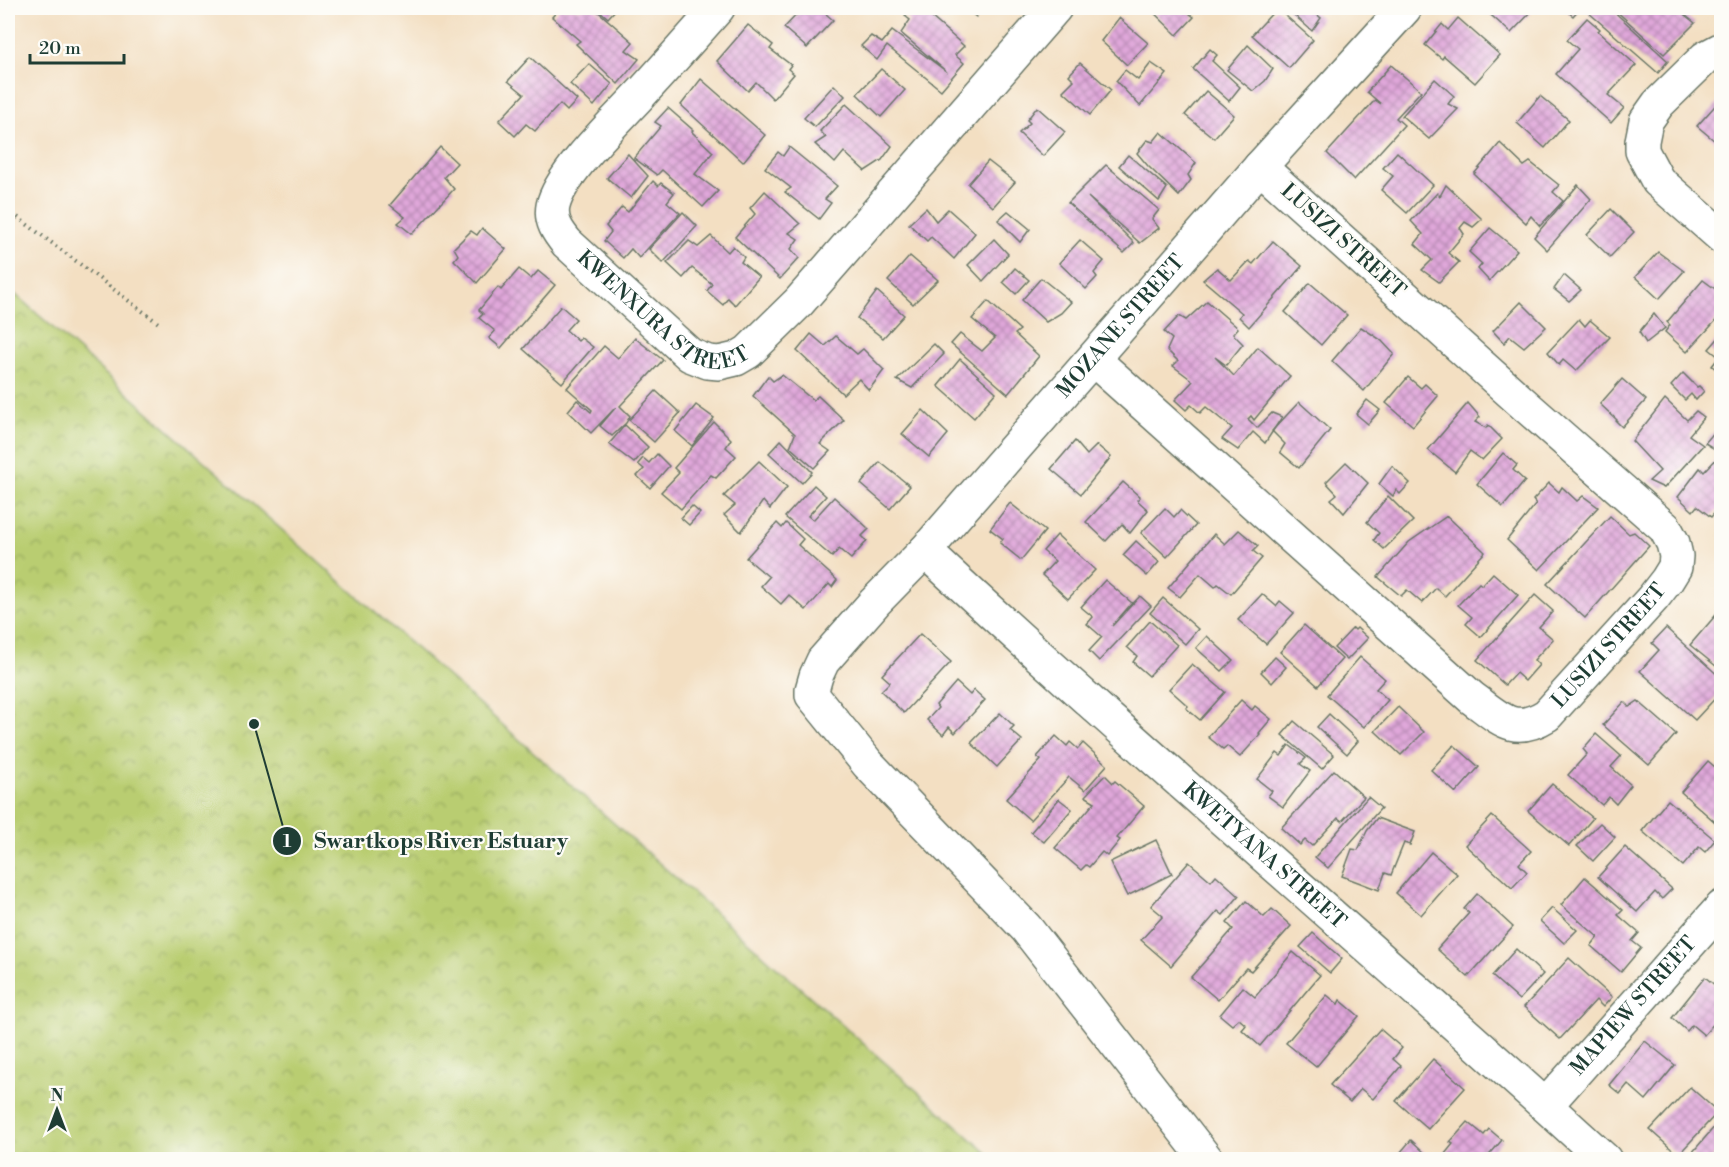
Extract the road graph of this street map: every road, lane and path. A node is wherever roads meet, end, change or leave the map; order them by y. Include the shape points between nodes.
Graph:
1 (718, 8) edge
2 (1055, 8) edge
3 (1405, 8) edge
4 (1722, 49) edge
5 (1260, 167) junction
6 (8, 210) edge
7 (1722, 237) edge
8 (161, 324) dead end
9 (1093, 360) junction
10 (925, 551) junction
11 (1720, 911) edge
12 (1546, 1105) junction
13 (1207, 1160) edge
14 (1605, 1160) edge

1 - 2 street, KWENXURA STREET via 586,154 560,188 552,220 567,243 690,355 719,363 748,352 799,302
3 - 5 street, MOZANE STREET
4 - 7 street via 1706,58 1658,104 1646,122 1642,151 1658,181
5 - 9 street, MOZANE STREET
5 - 9 street, LUSIZI STREET via 1665,528 1673,543 1676,567 1653,598 1547,716 1523,725 1506,722 1472,698
6 - 8 path
9 - 10 street, MOZANE STREET
10 - 12 street, KWETYANA STREET
10 - 13 street, MOZANE STREET via 836,644 820,665 812,694 868,764 1026,928
11 - 12 street, MAPIEW STREET
12 - 14 street, KWETYANA STREET

